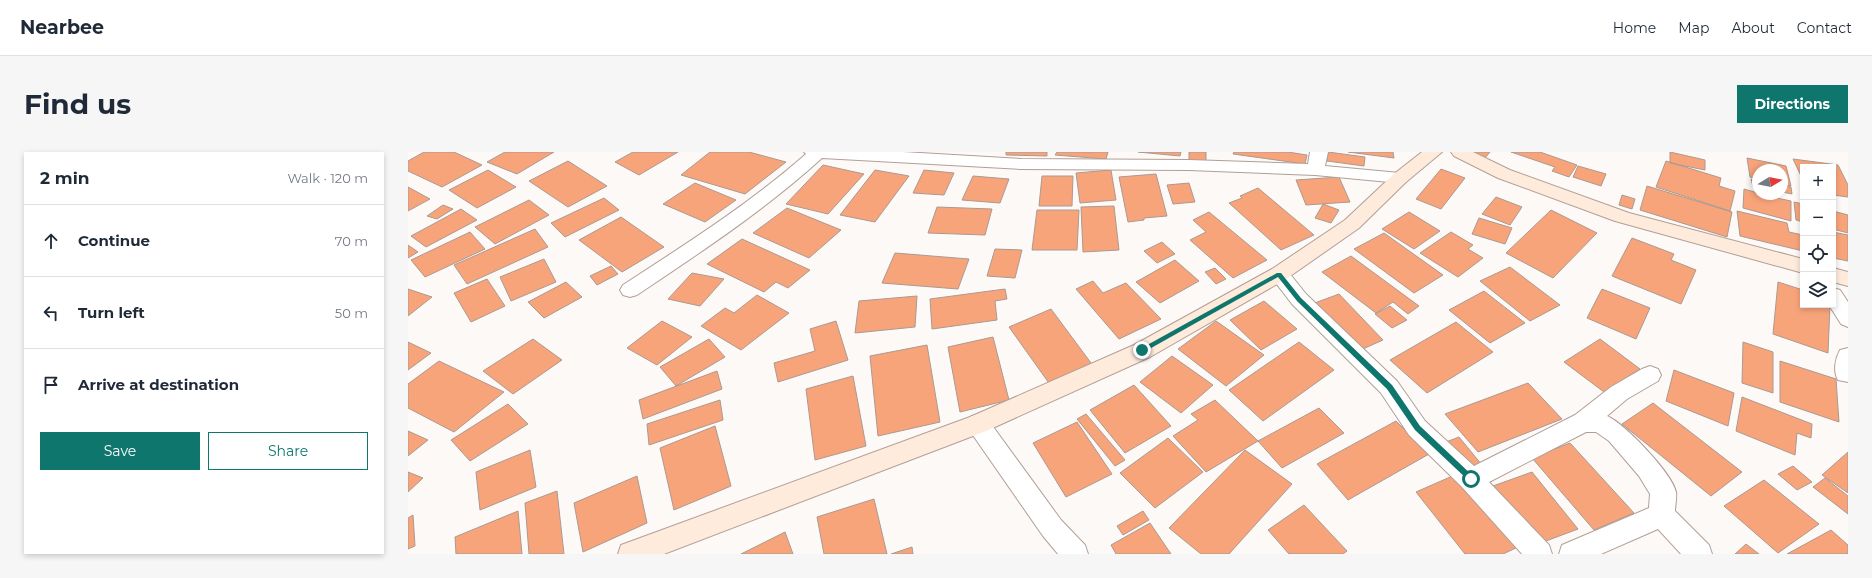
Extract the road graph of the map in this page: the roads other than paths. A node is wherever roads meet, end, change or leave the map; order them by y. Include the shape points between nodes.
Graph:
1 (816, 152) edge
2 (1319, 152) edge
3 (1433, 152) edge
4 (1460, 152) edge
5 (1315, 170) junction
6 (1400, 178) junction
7 (1800, 265) edge
8 (1279, 274) junction
9 (1836, 276) edge
10 (1848, 279) edge
11 (630, 290) dead end
12 (1836, 300) edge
13 (1848, 319) edge
14 (1650, 376) dead end
15 (1583, 422) junction
16 (978, 424) junction
17 (1471, 479) junction
18 (1662, 515) junction
19 (632, 554) edge
20 (1075, 554) edge
21 (1539, 554) edge
22 (1572, 554) edge
23 (1698, 554) edge

1 - 5 street via 1022,164 1189,165
1 - 11 street via 787,180 725,227
2 - 5 street
3 - 6 street
4 - 7 street via 1504,174 1622,217
5 - 6 street
6 - 8 street via 1352,224
8 - 16 street via 1142,350
8 - 17 street via 1299,299 1389,387 1417,428
9 - 10 street
12 - 13 street
14 - 15 street via 1619,393
15 - 17 street
15 - 18 street via 1601,423 1617,434 1648,468 1663,492
16 - 19 street
16 - 20 street via 1052,528
17 - 21 street
18 - 22 street
18 - 23 street

